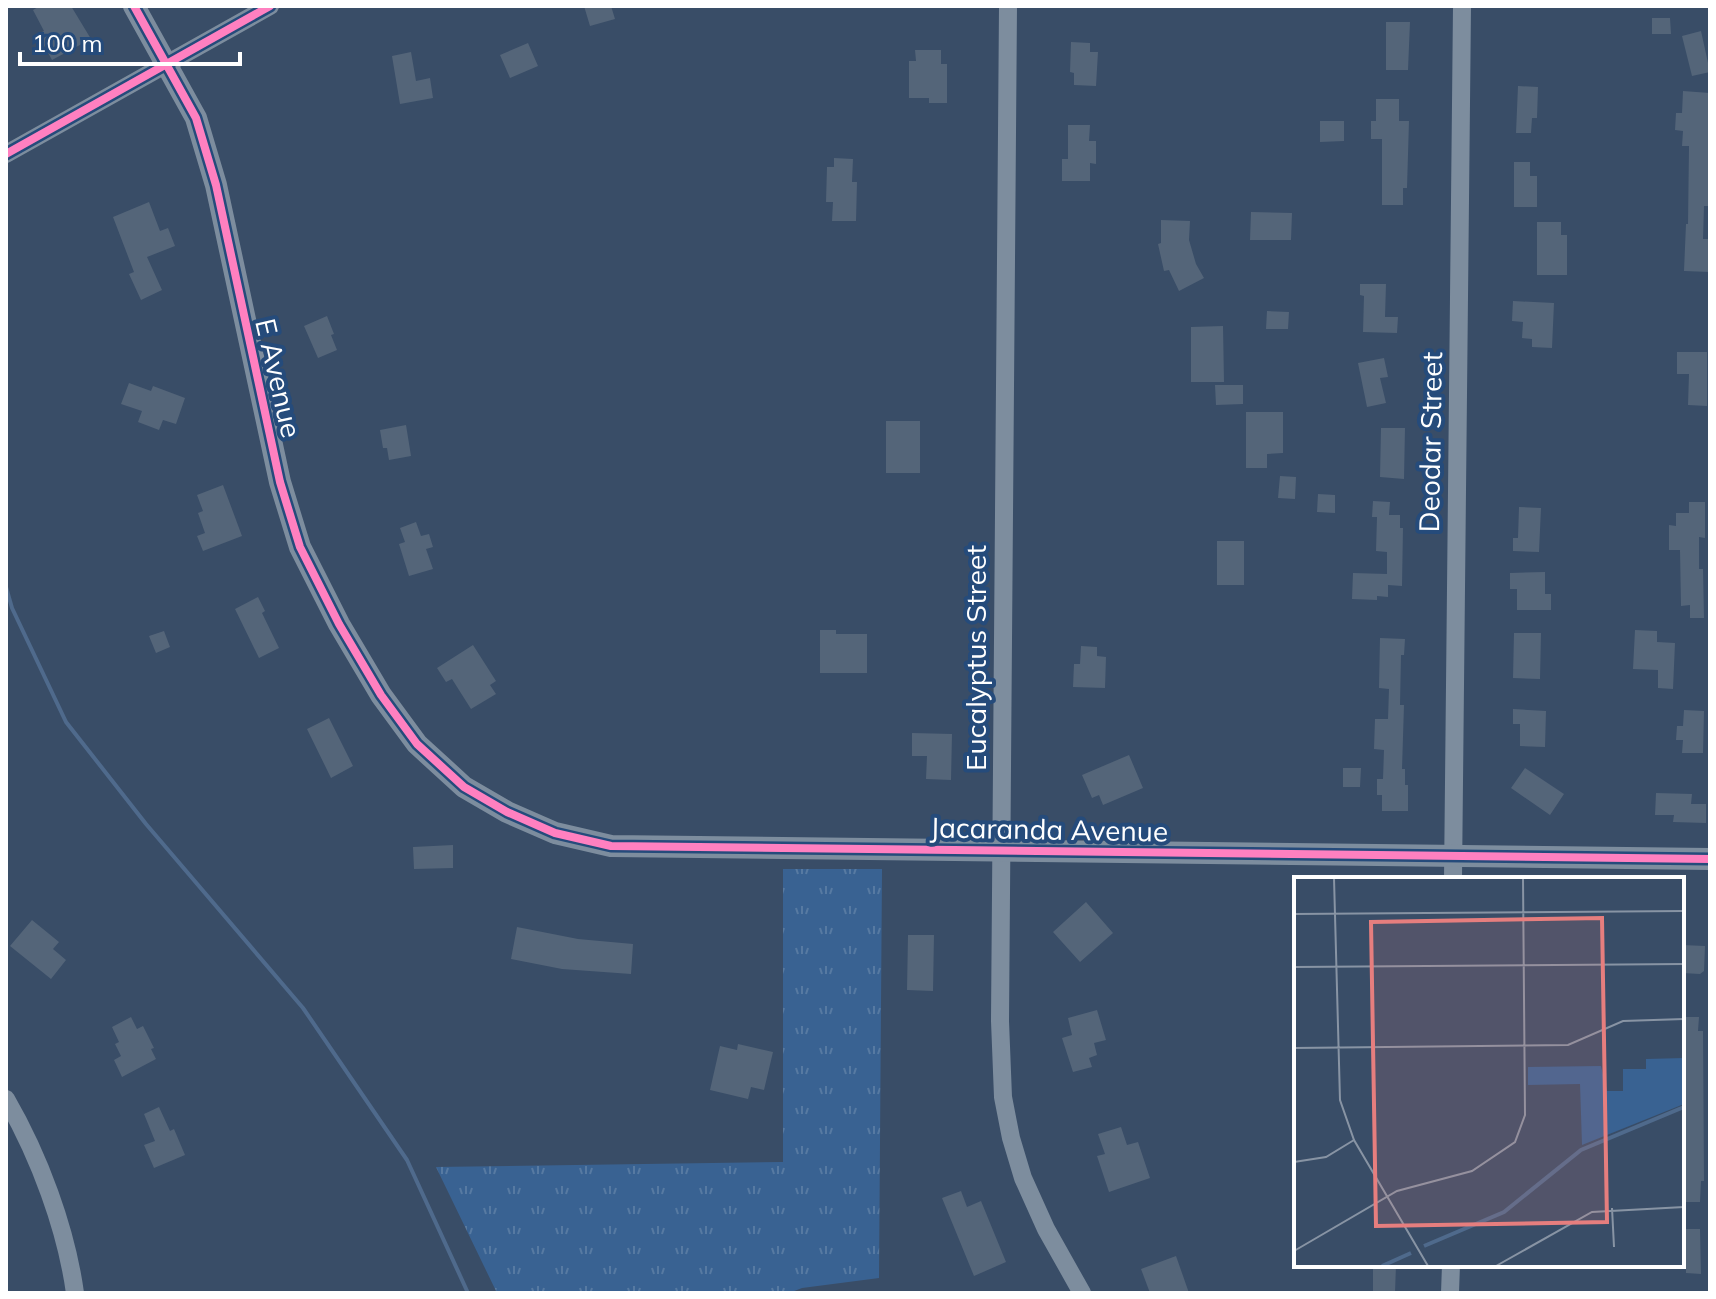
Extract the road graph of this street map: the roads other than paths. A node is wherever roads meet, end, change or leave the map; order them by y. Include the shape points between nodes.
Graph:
1 (134, 6) edge
2 (270, 6) edge
3 (1008, 6) edge
4 (1462, 6) edge
5 (167, 64) junction
6 (6, 154) edge
7 (417, 744) joint
8 (1001, 851) junction
9 (1454, 855) junction
10 (1710, 859) edge
11 (1453, 877) edge
12 (6, 1099) edge
13 (1451, 1267) edge
14 (75, 1293) edge
15 (1082, 1293) edge
16 (1450, 1293) edge

1 - 5 street, E Avenue
2 - 5 street
3 - 8 street, Eucalyptus Street
4 - 9 street, Deodar Street
5 - 6 street
5 - 7 street, E Avenue via 196,118 216,185 280,482 300,547 374,683
7 - 8 street, Jacaranda Avenue via 464,787 507,812 555,833 611,846
8 - 9 street, Jacaranda Avenue
8 - 15 street, Eucalyptus Street via 1003,1097 1023,1178
9 - 10 street, Jacaranda Avenue
9 - 11 street, Deodar Street
12 - 14 street via 58,1218
13 - 16 street

